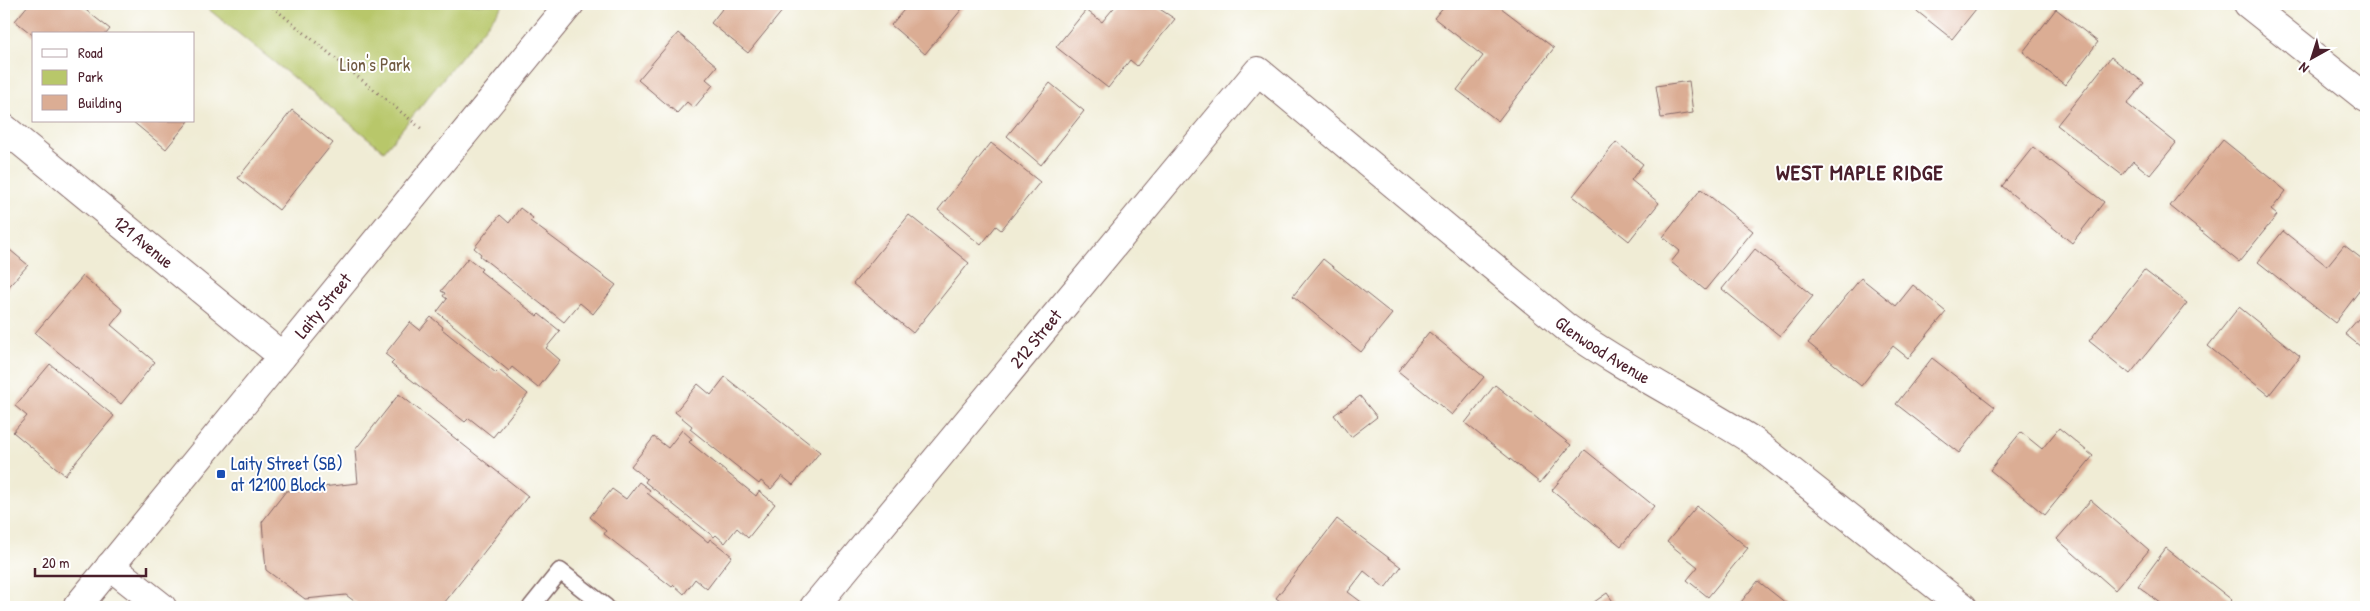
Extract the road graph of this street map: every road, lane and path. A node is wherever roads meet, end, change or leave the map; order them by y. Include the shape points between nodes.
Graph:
1 (269, 4) edge
2 (570, 4) edge
3 (2248, 4) edge
4 (1258, 71) joint
5 (2366, 98) edge
6 (4, 128) edge
7 (449, 152) junction
8 (282, 356) junction
9 (110, 566) junction
10 (76, 607) edge
11 (162, 607) edge
12 (531, 607) edge
13 (606, 607) edge
14 (814, 607) edge
15 (1963, 607) edge

1 - 7 path
2 - 7 street, Laity Street
3 - 5 street
4 - 14 street, 212 Street
4 - 15 street, Glenwood Avenue via 1567,328 1598,350 1753,441
6 - 8 street, 121 Avenue
7 - 8 street, Laity Street
8 - 9 street, Laity Street
9 - 10 street, Laity Street
9 - 11 street
12 - 13 lane via 560,571

